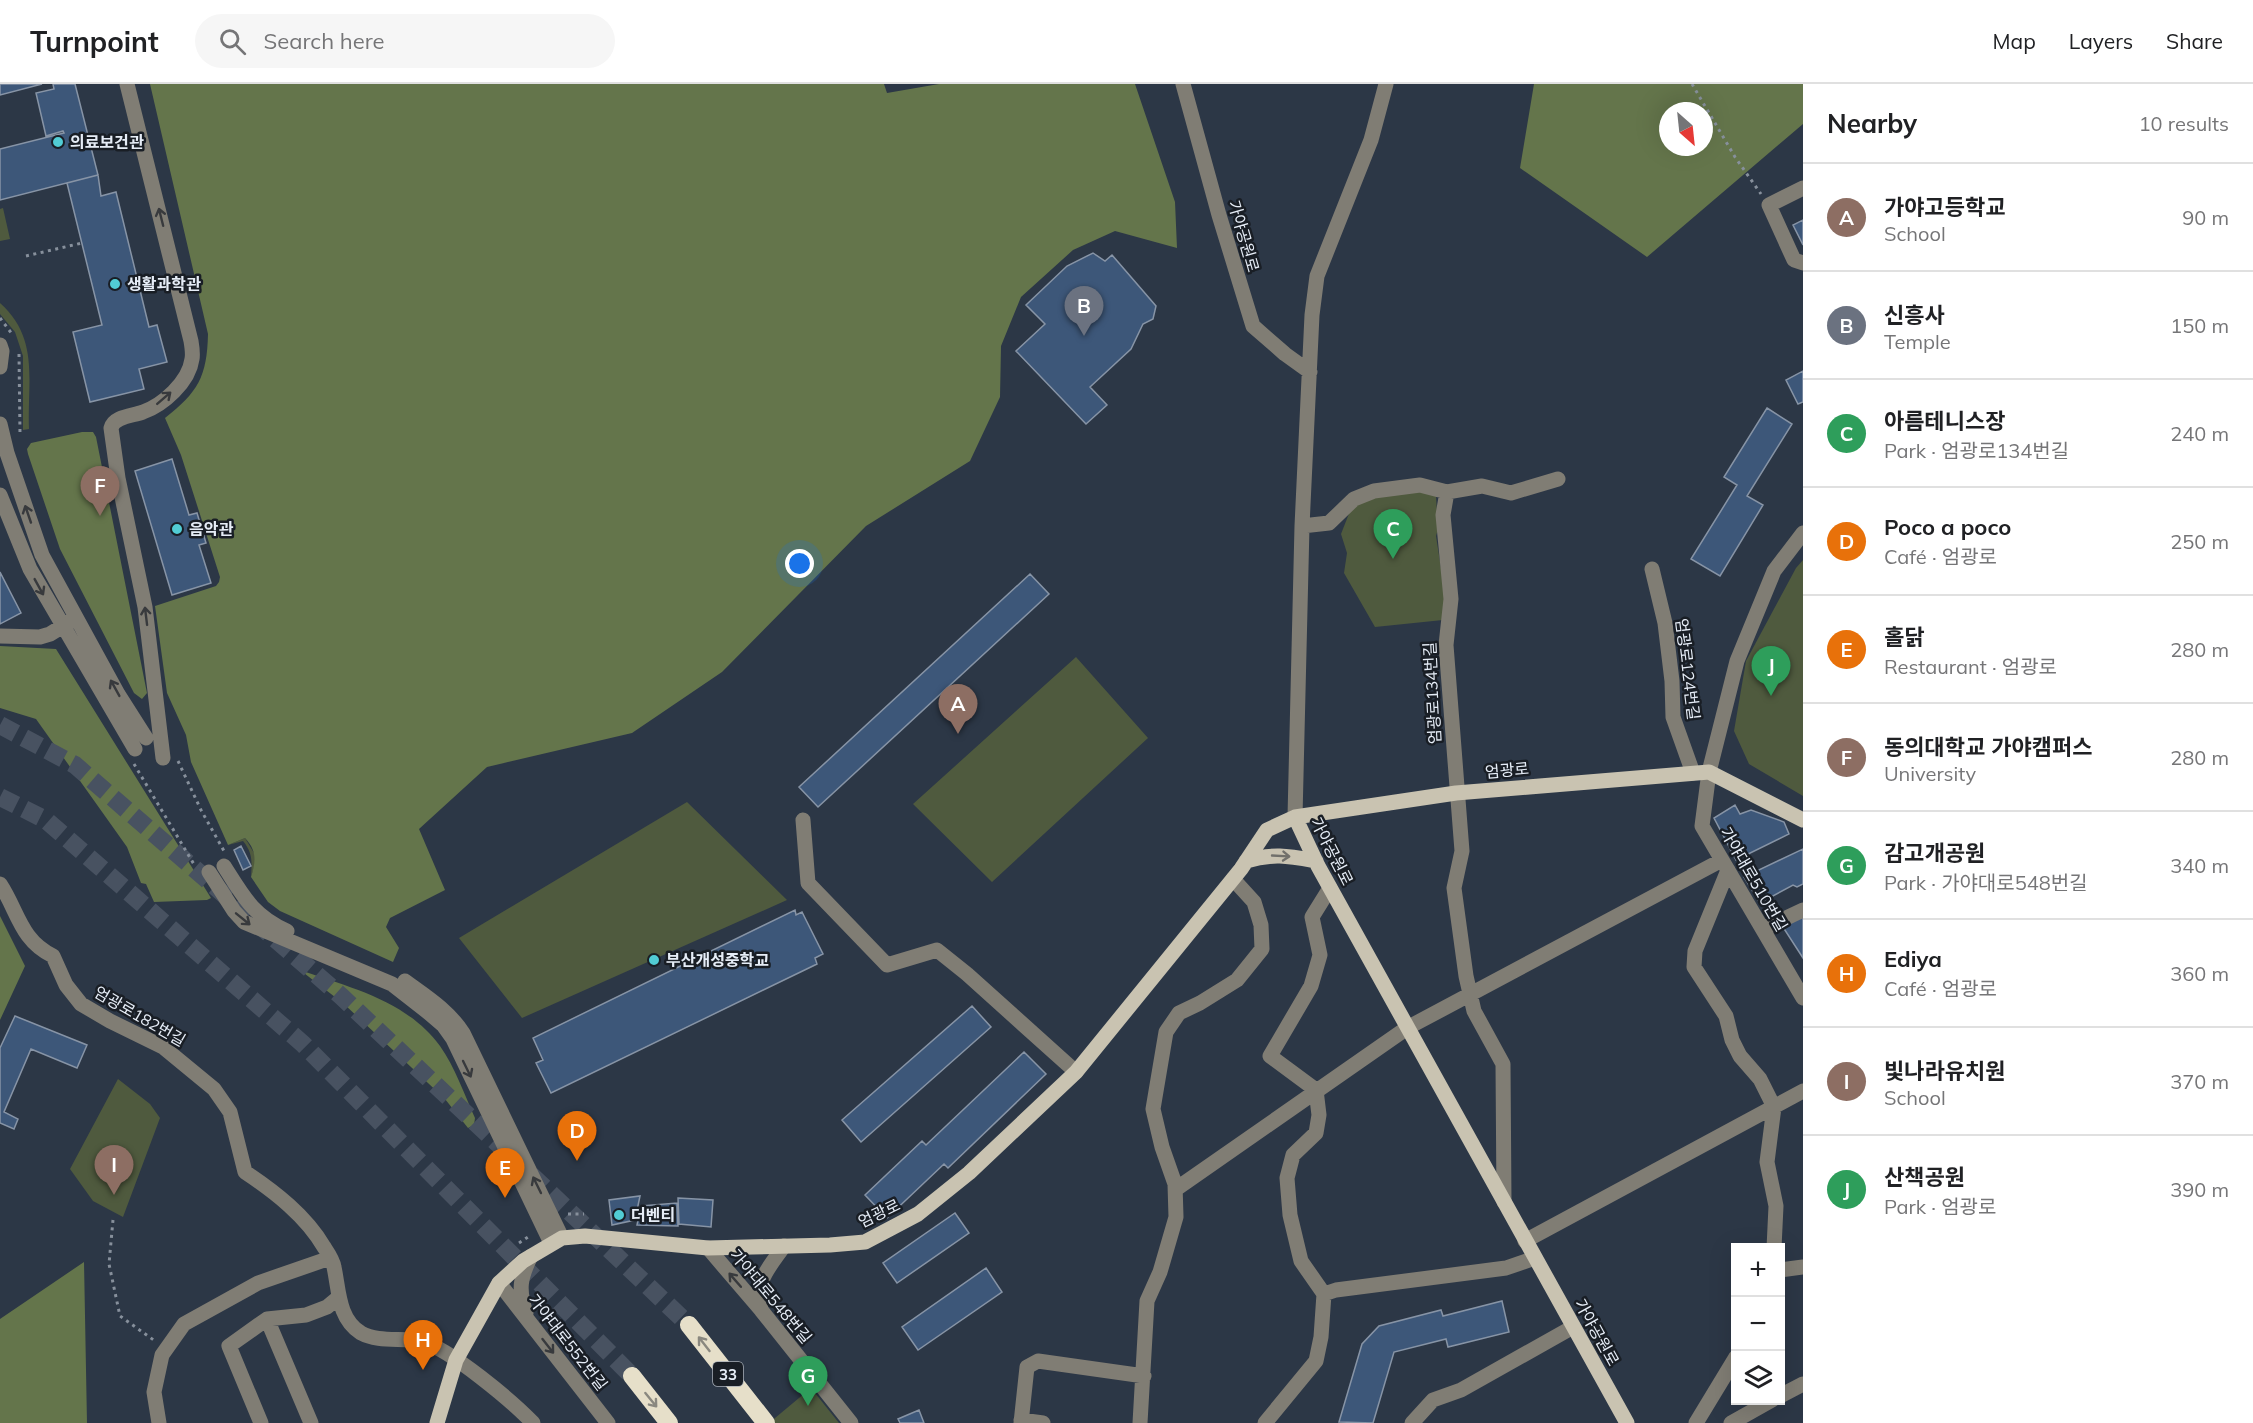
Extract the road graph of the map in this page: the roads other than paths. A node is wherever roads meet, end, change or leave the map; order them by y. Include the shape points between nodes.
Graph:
1 (127, 84) edge
2 (1183, 84) edge
3 (1386, 84) edge
4 (1803, 188) edge
5 (1803, 263) edge
6 (8, 343) edge
7 (0, 367) edge
8 (1310, 372) junction
9 (0, 423) edge
10 (1558, 479) dead end
11 (1447, 492) junction
12 (0, 495) edge
13 (1302, 525) junction
14 (1803, 533) edge
15 (1652, 569) dead end
16 (76, 617) junction
17 (62, 626) junction
18 (0, 636) edge
19 (163, 758) dead end
20 (1709, 772) junction
21 (1693, 773) junction
22 (1456, 793) junction
23 (1295, 817) junction
24 (803, 820) dead end
25 (1803, 820) edge
26 (1246, 861) junction
27 (1316, 861) junction
28 (1725, 865) junction
29 (1233, 879) junction
30 (0, 884) edge
31 (1330, 888) junction
32 (1803, 910) edge
33 (1762, 929) junction
34 (1470, 994) junction
35 (1803, 998) edge
36 (1407, 1028) junction
37 (1076, 1072) junction
38 (1803, 1091) edge
39 (1316, 1092) junction
40 (1774, 1107) junction
41 (1176, 1189) junction
42 (1504, 1202) junction
43 (553, 1216) junction
44 (585, 1236) junction
45 (557, 1241) junction
46 (1525, 1241) junction
47 (1774, 1243) edge
48 (784, 1246) junction
49 (708, 1248) junction
50 (531, 1256) junction
51 (330, 1258) junction
52 (1535, 1258) junction
53 (1803, 1267) edge
54 (1785, 1269) edge
55 (499, 1283) junction
56 (1324, 1294) junction
57 (339, 1297) junction
58 (761, 1310) junction
59 (267, 1319) junction
60 (528, 1321) junction
61 (689, 1324) tunnel mouth
62 (1573, 1327) junction
63 (456, 1360) junction
64 (1731, 1365) edge
65 (632, 1376) tunnel mouth
66 (1144, 1376) junction
67 (1803, 1384) edge
68 (1785, 1393) edge
69 (1765, 1405) edge
70 (1021, 1422) edge
71 (159, 1423) edge
72 (261, 1423) edge
73 (311, 1423) edge
74 (437, 1423) edge
75 (533, 1423) edge
76 (608, 1423) edge
77 (669, 1423) edge
78 (766, 1423) edge
79 (851, 1423) edge
80 (1043, 1423) edge
81 (1140, 1423) edge
82 (1265, 1423) edge
83 (1412, 1423) edge
84 (1627, 1423) edge
85 (1696, 1423) edge
86 (1731, 1423) edge

19 -> 1 street via 145,607 117,478 111,428 116,421 157,405 173,391 189,371 192,341
2 - 8 street, 가야공원로 via 1253,326
3 - 8 street, 가야공원로 via 1371,140 1317,276 1311,315
4 - 5 street via 1769,205 1794,260
6 - 7 street via 2,351
8 - 13 street, 가야공원로
16 -> 9 street via 42,555
10 - 11 street via 1511,493 1482,486
11 - 13 street via 1420,485 1374,491 1354,499 1329,523
11 - 22 street, 엄광로134번길 via 1443,515 1451,599 1446,645
12 -> 17 street via 26,561
13 - 23 street, 가야공원로
14 - 20 street, 가야대로510번길 via 1774,571 1750,626 1737,661
15 - 21 street, 엄광로124번길 via 1665,623 1673,717
16 - 17 street
17 -> 16 street via 141,744
17 - 18 street via 40,637
20 - 21 main road, 엄광로
20 - 25 main road
20 - 28 street, 가야대로510번길 via 1702,826
21 - 22 main road, 엄광로
22 - 23 main road, 엄광로
22 - 34 street, 엄광로134번길 via 1462,851 1454,888
23 - 26 main road, 엄광로 via 1267,830
23 - 27 main road, 가야공원로
24 - 37 street via 808,883 886,965 937,950
26 -> 27 main road via 1267,855
26 - 29 main road, 엄광로
27 - 31 main road, 가야공원로
28 - 33 street, 가야대로510번길
28 - 34 street
28 - 40 street via 1695,951 1694,968 1726,1016 1740,1056 1760,1079
29 - 37 main road, 엄광로
29 - 41 street via 1254,902 1261,925 1262,949 1237,980 1179,1013 1166,1032 1153,1109
30 - 51 street, 엄광로182번길 via 27,935 39,949 53,956 66,985 81,1004 163,1047 214,1089 230,1113 245,1172 304,1220
31 - 36 main road, 가야공원로
31 - 39 street via 1312,917 1320,955 1311,986 1270,1056
32 - 33 street
33 - 35 street, 가야대로510번길
34 - 36 street
34 - 42 street, 엄광로134번길 via 1474,1011 1503,1064
36 - 39 street
36 - 42 main road, 가야공원로
37 - 48 main road, 엄광로 via 969,1173 918,1214 865,1242
38 - 40 street
39 - 41 street
39 - 56 street via 1316,1133 1293,1155 1287,1178 1290,1215 1301,1261
40 - 46 street
40 - 47 street via 1767,1162 1776,1206
41 - 66 street via 1176,1217 1147,1301
42 - 46 main road, 가야공원로
43 - 44 street
43 - 45 street
43 -> 45 street via 453,1018 405,981 272,924 217,869 234,911 244,922 392,984 442,1025 453,1039
44 - 45 main road, 엄광로
44 - 49 main road, 엄광로
45 - 50 main road, 엄광로
46 - 52 main road, 가야공원로
48 - 49 main road, 엄광로
48 - 58 street via 765,1273 758,1295
58 -> 49 street, 가야대로548번길
50 - 55 main road, 엄광로
50 - 60 street via 522,1275 521,1290
51 - 57 street, 엄광로182번길
51 - 71 street via 258,1282 184,1324 162,1355 154,1392
52 - 56 street via 1506,1268
52 - 62 main road, 가야공원로
53 - 54 street
55 - 60 street, 가야대로552번길
55 - 63 main road, 엄광로
56 - 82 street via 1316,1361
57 - 59 street via 306,1315
57 - 63 street, 엄광로182번길 via 349,1322 362,1333 427,1343
58 - 79 street, 가야대로548번길
59 - 72 street via 229,1346
59 - 73 street
60 -> 76 street, 가야대로552번길
78 -> 61 highway, 33
62 - 83 street via 1461,1390 1433,1400
62 - 84 main road, 가야공원로
63 - 74 main road, 엄광로
63 - 75 street
64 - 85 street
65 -> 77 highway
66 - 70 street via 1038,1360 1027,1367
66 - 81 street
67 - 68 street
69 - 86 street
70 - 80 street

